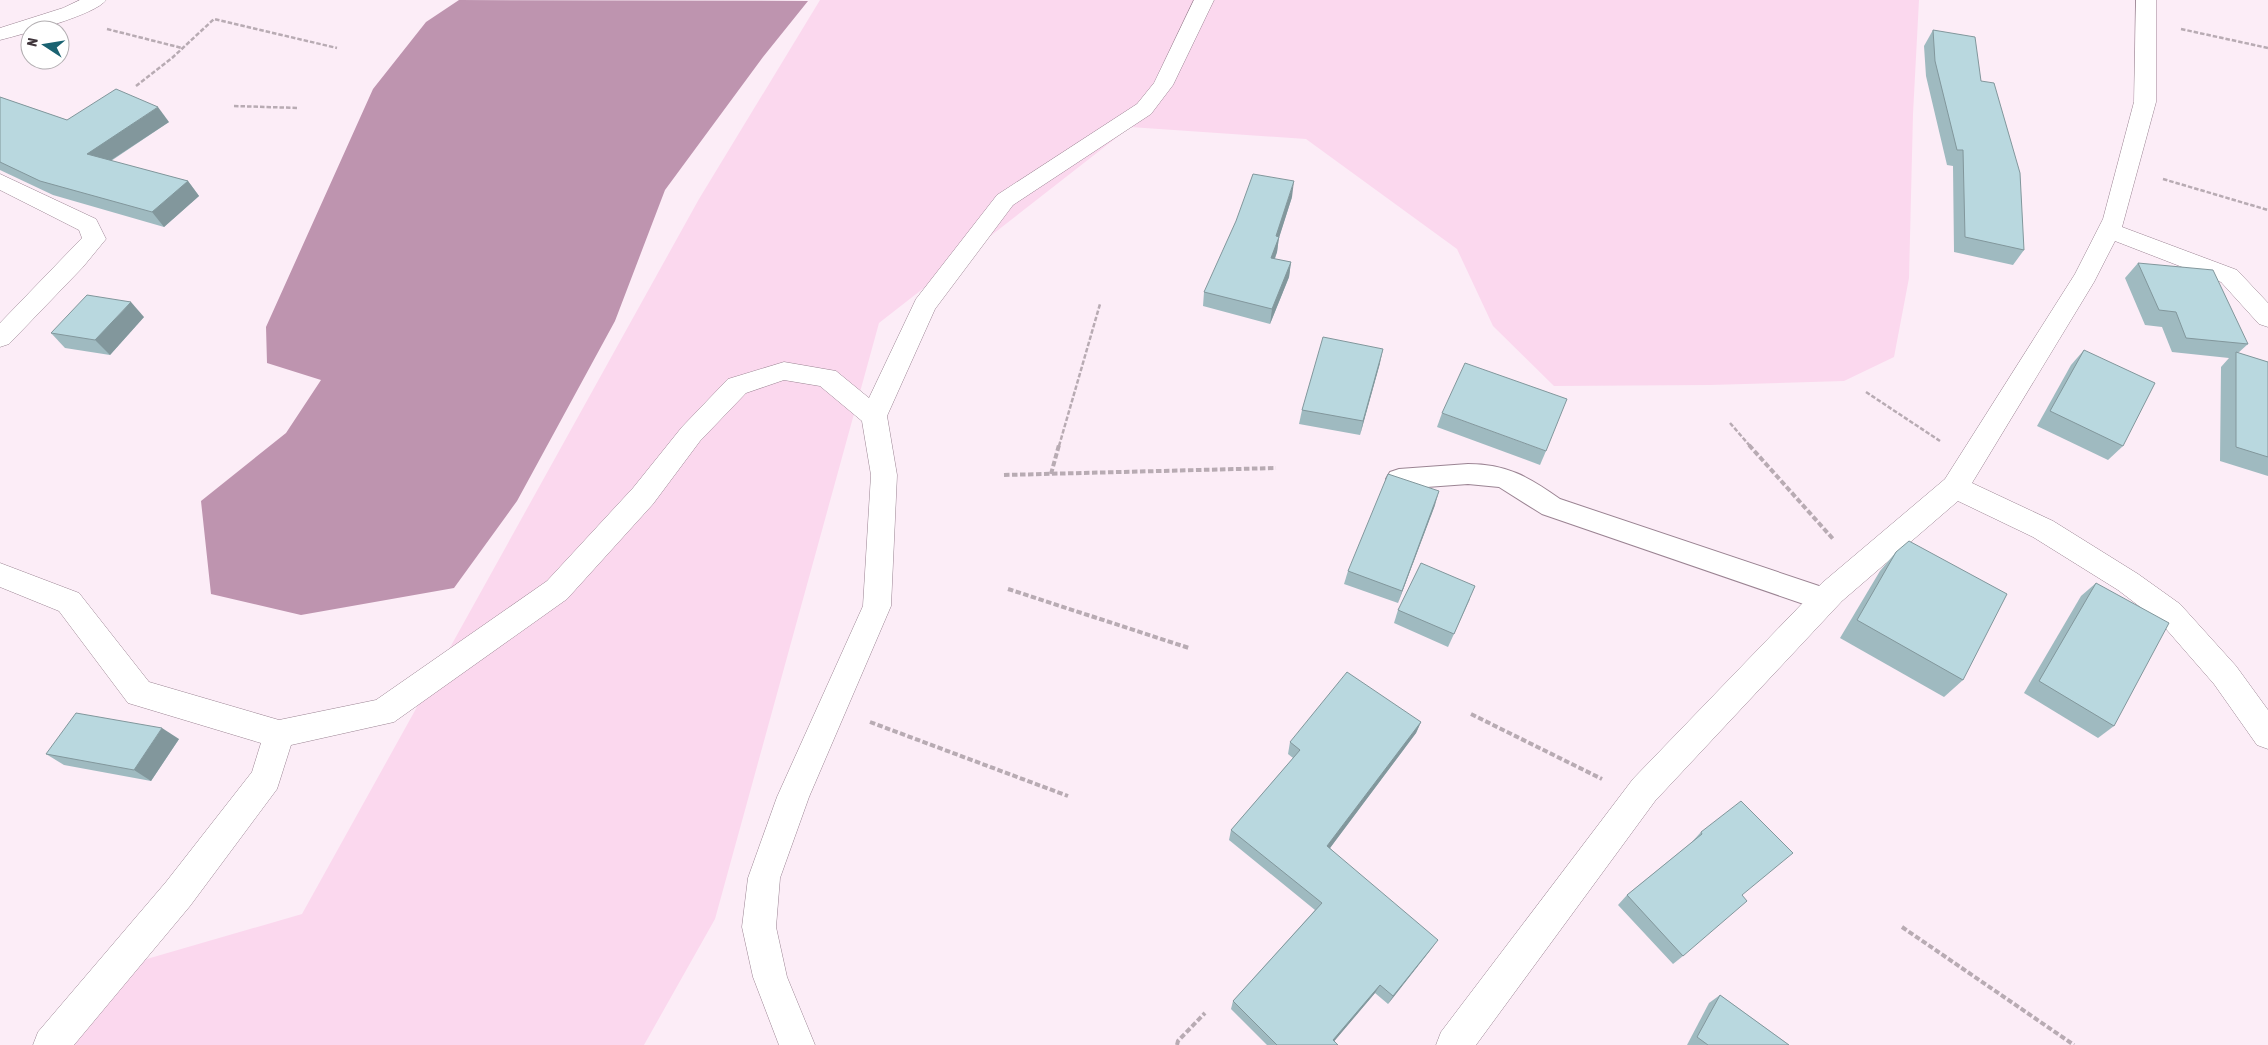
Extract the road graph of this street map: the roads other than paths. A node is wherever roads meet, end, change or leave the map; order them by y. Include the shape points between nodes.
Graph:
1 (96, 0) edge
2 (1204, 0) edge
3 (2146, 0) edge
4 (0, 34) edge
5 (0, 181) edge
6 (2108, 230) junction
7 (2268, 318) edge
8 (0, 338) edge
9 (874, 416) junction
10 (1399, 479) edge
11 (1955, 487) junction
12 (0, 575) edge
13 (1824, 599) junction
14 (2267, 722) edge
15 (279, 734) junction
16 (51, 1045) edge
17 (797, 1045) edge
18 (1454, 1045) edge

1 - 4 street
2 - 9 street via 1163,85 1144,109 1005,200 925,304
3 - 6 street via 2145,102 2114,219
5 - 8 street via 88,224 94,239
6 - 7 street via 2229,276
6 - 11 street via 2086,276
9 - 15 street via 827,378 784,372 737,386 691,434 643,496 557,590 383,712
9 - 17 street via 884,475 877,606 793,797 764,878 759,927 770,977
10 - 13 lane via 1465,474 1502,477 1523,486 1551,506
11 - 13 street
11 - 14 street via 2043,529 2128,582 2170,613
12 - 15 street via 68,602 139,693
13 - 18 street via 1644,790
15 - 16 street via 266,779 178,894

